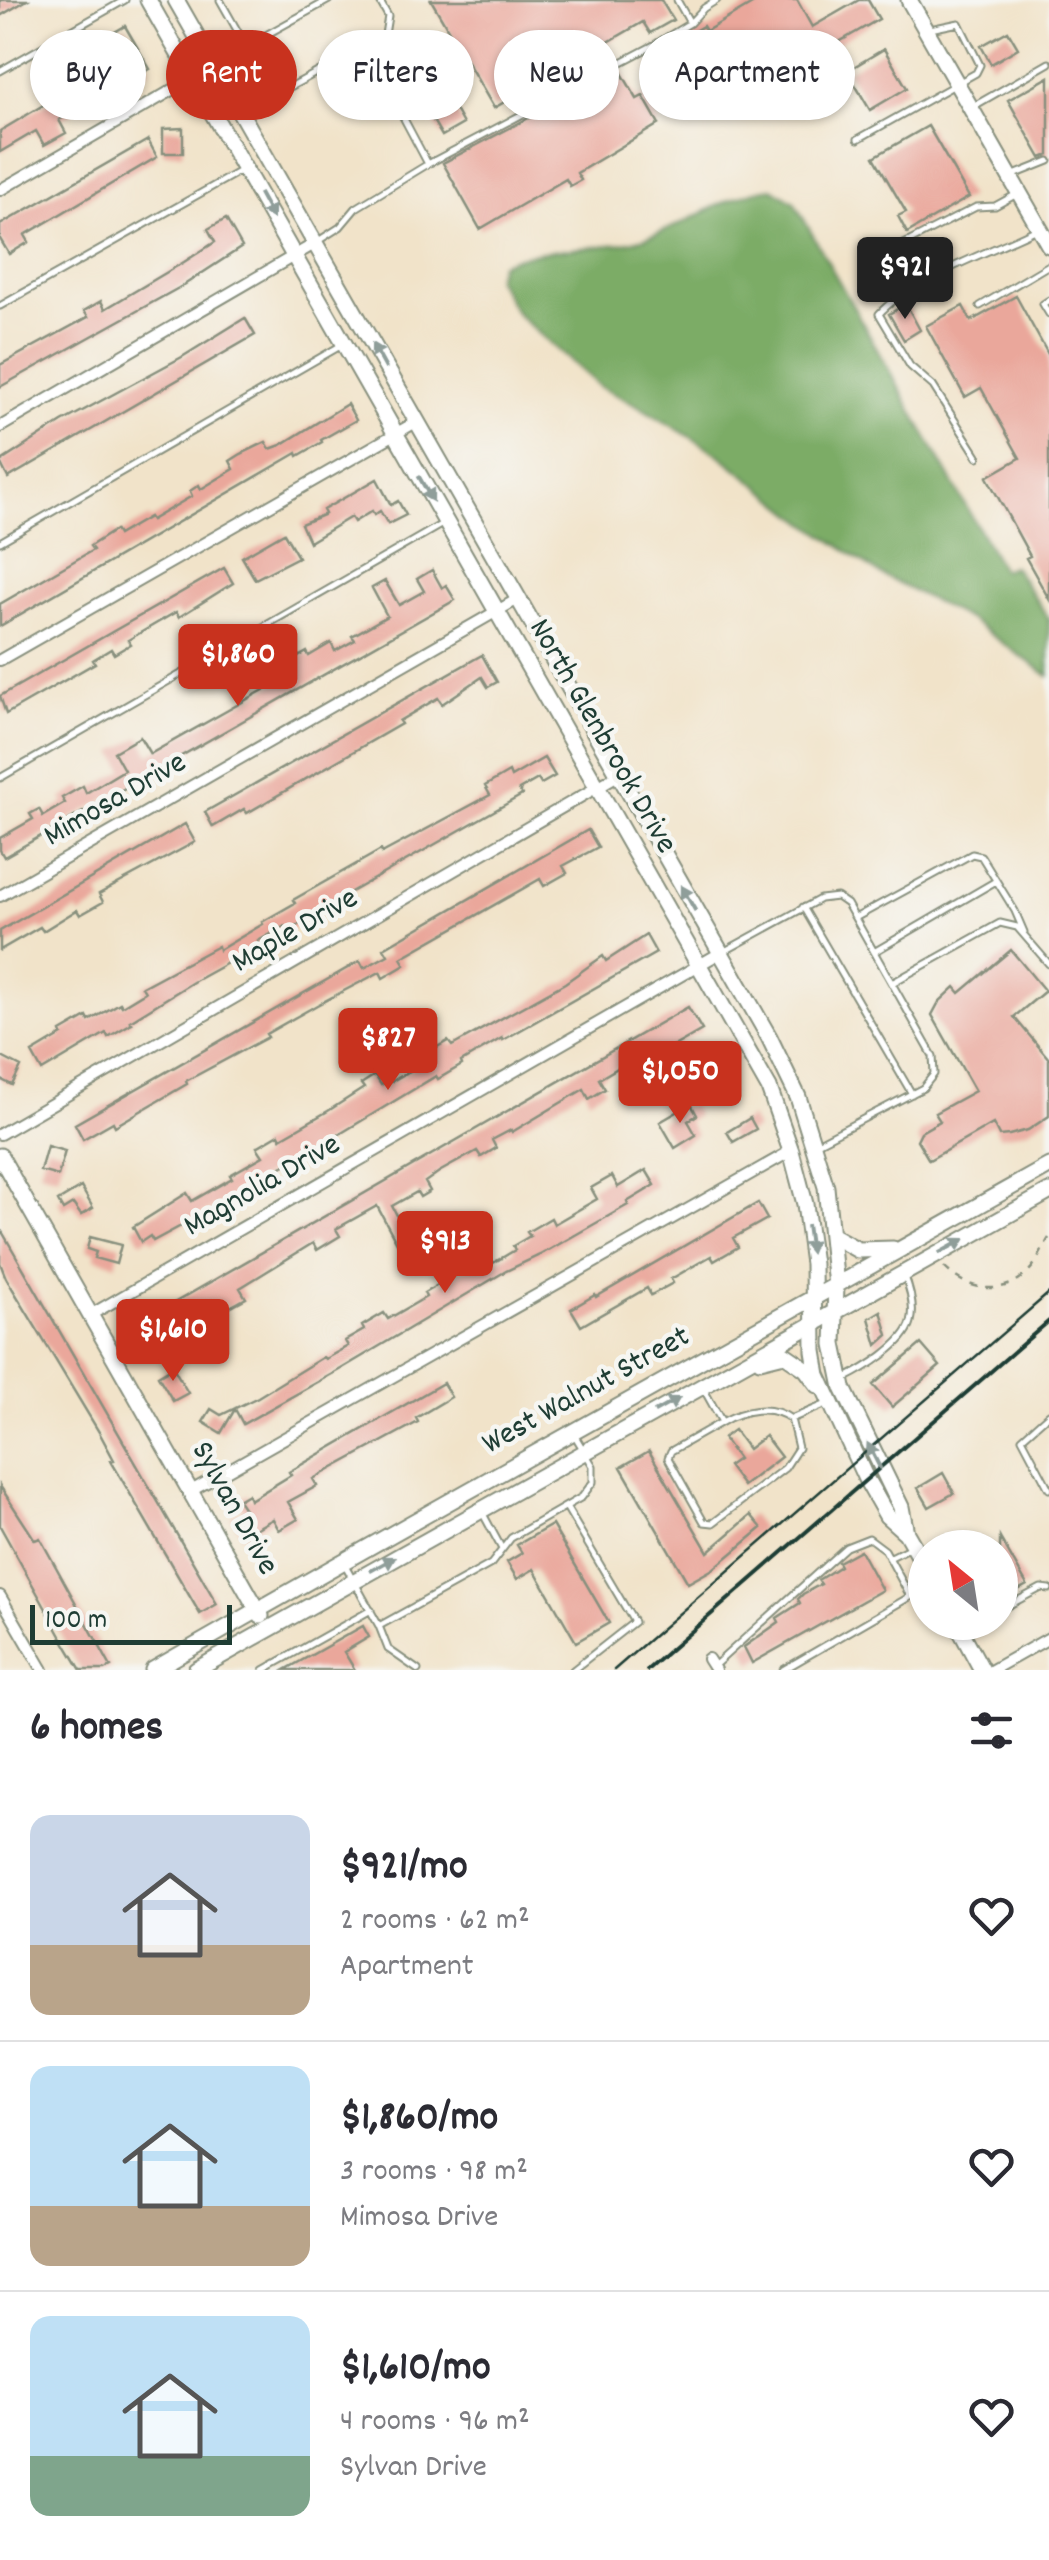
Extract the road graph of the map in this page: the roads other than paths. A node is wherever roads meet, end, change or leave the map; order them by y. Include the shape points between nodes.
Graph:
1 (125, 0) edge
2 (148, 0) edge
3 (176, 0) edge
4 (220, 0) edge
5 (329, 0) edge
6 (379, 0) edge
7 (677, 0) edge
8 (717, 0) edge
9 (909, 0) edge
10 (690, 23) junction
11 (193, 30) edge
12 (237, 30) edge
13 (275, 30) edge
14 (387, 30) edge
15 (166, 31) edge
16 (925, 31) junction
17 (1049, 63) edge
18 (0, 71) edge
19 (955, 82) junction
20 (166, 95) edge
21 (971, 108) junction
22 (217, 120) edge
23 (245, 120) edge
24 (405, 120) edge
25 (858, 139) dead end
26 (1049, 161) edge
27 (428, 164) junction
28 (245, 169) junction
29 (1011, 176) junction
30 (0, 190) edge
31 (1020, 193) junction
32 (1045, 236) edge
33 (316, 243) junction
34 (904, 244) dead end
35 (294, 256) junction
36 (1049, 265) edge
37 (1049, 300) edge
38 (0, 306) edge
39 (980, 306) dead end
40 (1049, 314) edge
41 (344, 344) junction
42 (416, 422) junction
43 (0, 426) edge
44 (394, 434) junction
45 (978, 457) dead end
46 (445, 522) junction
47 (0, 542) edge
48 (518, 598) junction
49 (496, 611) junction
50 (0, 660) edge
51 (618, 776) junction
52 (0, 778) edge
53 (599, 786) junction
54 (996, 881) junction
55 (0, 896) edge
56 (804, 907) junction
57 (855, 918) junction
58 (1024, 932) junction
59 (874, 952) junction
60 (720, 954) junction
61 (1049, 964) edge
62 (700, 965) junction
63 (892, 983) junction
64 (912, 1094) junction
65 (0, 1134) edge
66 (814, 1144) junction
67 (791, 1151) junction
68 (0, 1156) edge
69 (1049, 1166) edge
70 (1049, 1192) edge
71 (834, 1236) junction
72 (907, 1246) junction
73 (904, 1273) junction
74 (836, 1286) junction
75 (815, 1298) junction
76 (836, 1311) junction
77 (92, 1314) junction
78 (815, 1322) junction
79 (841, 1380) junction
80 (702, 1386) junction
81 (830, 1402) junction
82 (1049, 1414) edge
83 (791, 1419) junction
84 (722, 1422) junction
85 (572, 1430) junction
86 (585, 1451) junction
87 (1049, 1489) edge
88 (191, 1490) junction
89 (566, 1507) junction
90 (480, 1510) junction
91 (908, 1532) edge
92 (908, 1537) edge
93 (908, 1541) edge
94 (502, 1549) junction
95 (889, 1558) junction
96 (343, 1561) junction
97 (354, 1580) junction
98 (1049, 1589) edge
99 (908, 1592) edge
100 (0, 1596) edge
101 (908, 1597) edge
102 (1018, 1600) edge
103 (257, 1610) junction
104 (370, 1610) junction
105 (380, 1626) junction
106 (268, 1628) junction
107 (1049, 1638) edge
108 (966, 1640) edge
109 (712, 1665) edge
110 (39, 1669) edge
111 (152, 1670) edge
112 (196, 1670) edge
113 (264, 1670) edge
114 (418, 1670) edge
115 (574, 1670) edge
116 (783, 1670) edge
117 (982, 1670) edge
118 (992, 1670) edge

1 - 18 lane
2 - 15 main road, North Glenbrook Drive
3 - 11 main road, North Glenbrook Drive
4 - 12 lane
5 - 13 lane
6 - 14 lane
7 - 10 lane
8 - 10 lane
9 - 16 main road
10 - 27 lane
16 - 19 main road
16 - 19 lane via 954,22 969,38 980,65
17 - 21 lane
19 - 21 main road
19 - 25 lane
20 - 30 street
21 - 29 main road
22 - 28 main road, North Glenbrook Drive
23 - 33 main road, North Glenbrook Drive
24 - 27 lane
26 - 29 lane
27 - 33 lane via 356,208
28 -> 35 main road, North Glenbrook Drive
28 - 38 lane
29 - 31 main road
31 - 32 main road
31 - 34 lane
32 - 45 lane via 925,281 879,314
33 - 35 street
42 -> 33 main road, North Glenbrook Drive
35 - 41 main road, North Glenbrook Drive
35 - 43 street
36 - 39 lane
37 - 40 lane via 1043,304
41 - 44 main road, North Glenbrook Drive
41 - 47 lane
42 - 44 street
42 - 48 main road, North Glenbrook Drive
44 -> 46 main road, North Glenbrook Drive
44 - 50 street
46 - 49 main road, North Glenbrook Drive
46 - 52 lane
48 - 49 street, Mimosa Drive
48 - 51 main road, North Glenbrook Drive
49 - 53 main road, North Glenbrook Drive
49 - 55 street, Mimosa Drive
51 - 53 street, Maple Drive
60 -> 51 main road, North Glenbrook Drive
53 - 62 main road, North Glenbrook Drive
53 - 65 street, Maple Drive
54 - 57 lane via 981,856 972,854
54 - 58 lane
54 - 59 lane
56 - 57 lane via 832,896
56 - 60 lane
56 - 64 lane
57 - 59 lane
58 - 61 lane
58 - 63 lane via 1000,923
59 - 63 lane
60 - 62 street, Magnolia Drive
60 - 66 main road, North Glenbrook Drive via 792,1081
62 - 67 main road, North Glenbrook Drive via 769,1088
62 - 77 street, Magnolia Drive
63 - 64 lane via 935,1065 930,1082
64 - 66 lane
66 - 71 main road, North Glenbrook Drive
67 -> 75 main road, North Glenbrook Drive via 805,1204
67 - 88 street
68 - 77 main road, Sylvan Drive
69 - 72 main road, West Walnut Street
73 -> 70 main road, West Walnut Street
71 - 72 main road via 870,1252
71 - 74 main road, North Glenbrook Drive
72 - 74 main road, West Walnut Street
73 - 76 main road, West Walnut Street
73 - 79 lane via 912,1314 906,1333 876,1361
74 - 75 main road, West Walnut Street
74 - 76 main road, North Glenbrook Drive
75 - 78 main road, North Glenbrook Drive
75 - 85 main road, West Walnut Street
76 - 78 main road, West Walnut Street
76 - 79 main road, North Glenbrook Drive
77 - 88 main road, Sylvan Drive
78 - 80 main road, West Walnut Street
78 - 81 main road, North Glenbrook Drive via 818,1375
91 -> 79 main road, North Glenbrook Drive
80 - 81 main road via 784,1354 806,1369
80 - 84 lane
86 -> 80 main road, West Walnut Street
81 - 83 lane
81 - 92 main road, North Glenbrook Drive via 887,1516
82 - 87 lane via 1022,1438
83 - 84 lane via 779,1411 741,1412
83 - 84 lane via 798,1448 786,1468 713,1523 704,1522 668,1458
85 - 86 lane
85 - 96 main road, West Walnut Street
86 - 89 lane via 593,1482
86 - 90 main road, West Walnut Street
88 - 103 main road, Sylvan Drive
89 - 94 lane
89 - 115 lane via 634,1622
90 - 94 lane
97 -> 90 main road, West Walnut Street
93 - 95 lane
94 - 105 lane via 491,1564
95 - 99 lane
95 - 109 lane via 869,1538 846,1548
96 - 97 lane
96 - 103 main road, West Walnut Street
97 - 104 lane
97 - 106 main road, West Walnut Street
98 - 102 lane
100 - 110 street
101 - 116 lane
103 - 106 main road, Sylvan Drive
103 - 111 main road, West Walnut Street
104 - 105 lane
104 - 113 lane
105 - 114 lane via 388,1649
106 - 112 main road, West Walnut Street
107 - 118 street
108 - 117 main road

